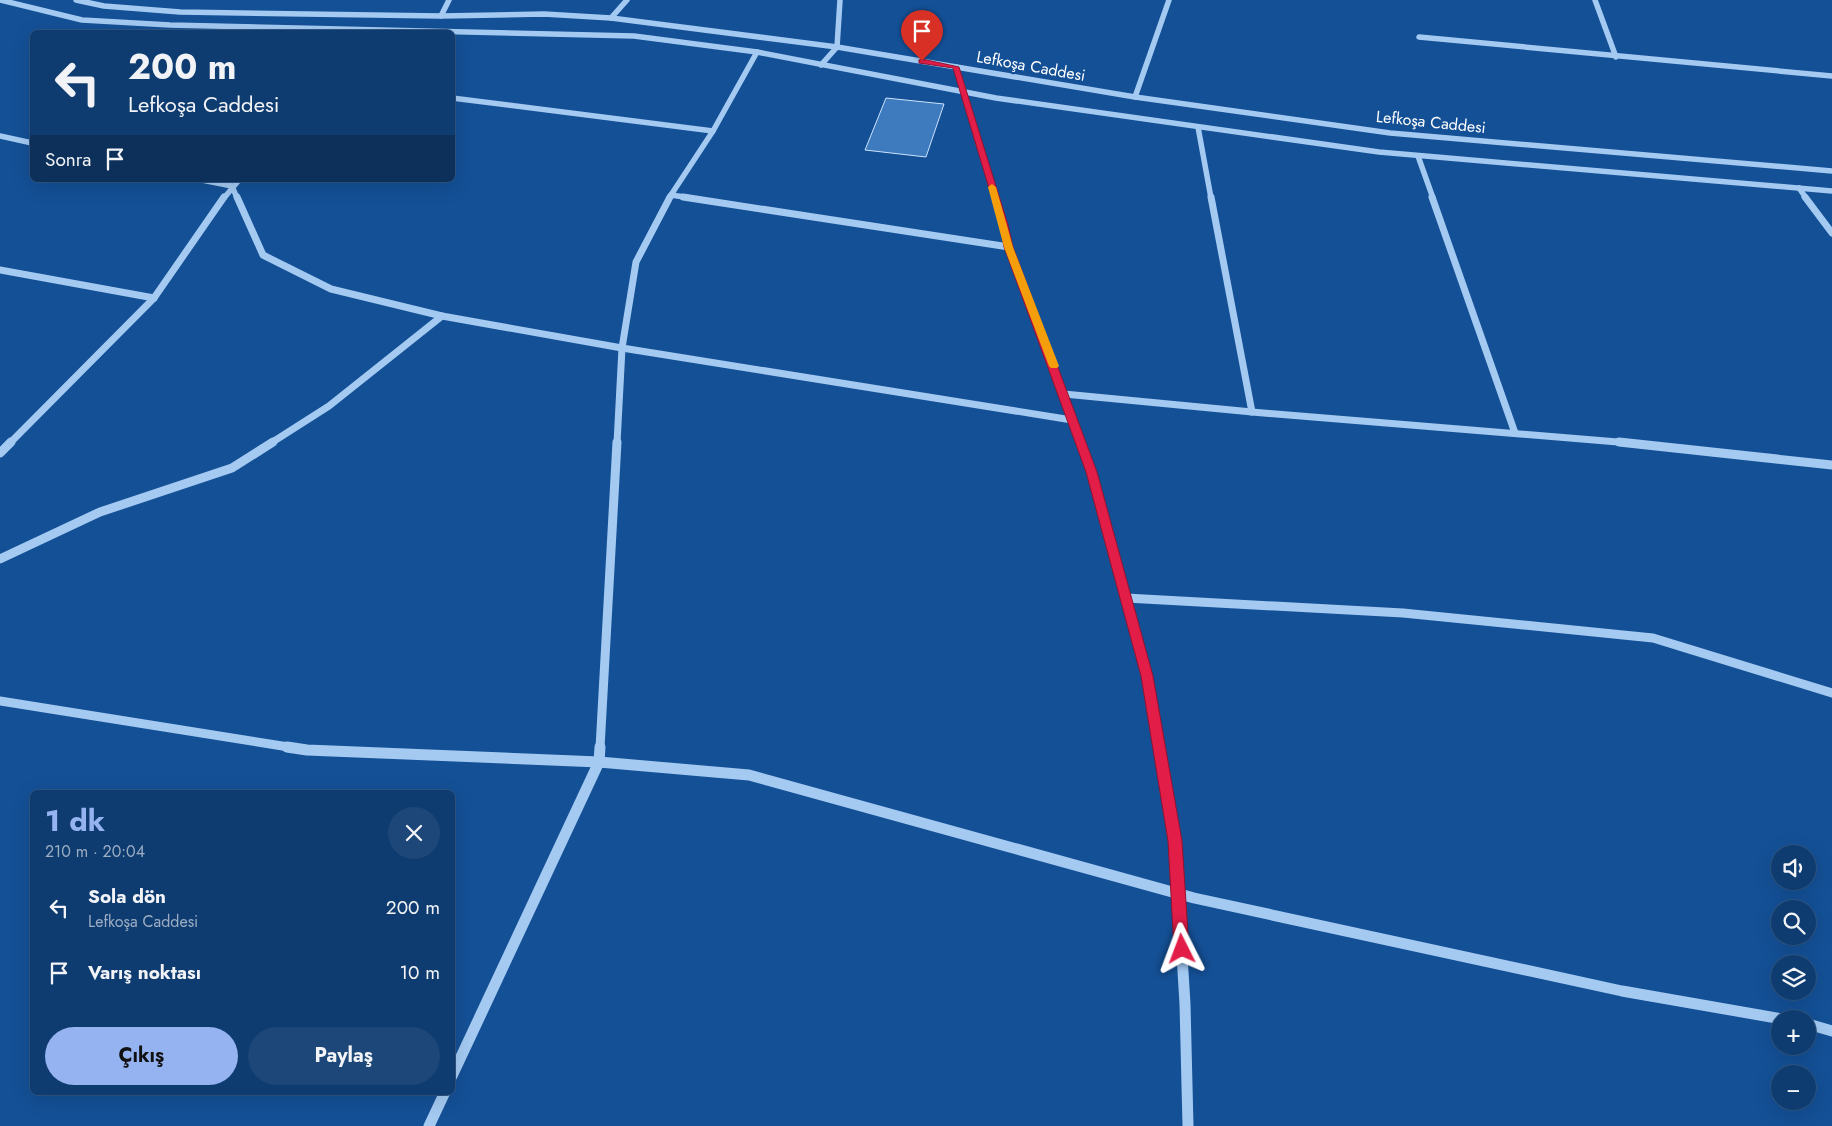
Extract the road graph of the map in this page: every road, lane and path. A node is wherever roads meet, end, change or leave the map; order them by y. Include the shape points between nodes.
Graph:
1 (0, 0) edge
2 (76, 0) edge
3 (449, 0) edge
4 (627, 0) edge
5 (840, 0) edge
6 (1169, 0) edge
7 (1595, 0) edge
8 (440, 16) junction
9 (611, 18) junction
10 (341, 30) edge
11 (455, 33) edge
12 (1419, 37) dead end
13 (837, 47) junction
14 (757, 52) junction
15 (1616, 57) junction
16 (821, 64) junction
17 (956, 67) junction
18 (1832, 76) edge
19 (963, 92) junction
20 (1135, 97) junction
21 (455, 98) edge
22 (1198, 127) junction
23 (713, 131) junction
24 (0, 136) edge
25 (30, 143) edge
26 (1418, 156) junction
27 (1832, 171) edge
28 (212, 182) edge
29 (237, 182) edge
30 (232, 186) junction
31 (1799, 188) junction
32 (1832, 191) edge
33 (672, 195) junction
34 (1832, 233) edge
35 (1009, 247) junction
36 (0, 270) edge
37 (154, 298) junction
38 (442, 316) junction
39 (622, 348) junction
40 (1064, 394) junction
41 (1252, 412) junction
42 (1072, 420) junction
43 (1515, 433) junction
44 (0, 453) edge
45 (1832, 465) edge
46 (0, 559) edge
47 (1126, 598) junction
48 (1832, 693) edge
49 (0, 701) edge
50 (599, 762) junction
51 (1179, 894) junction
52 (1771, 1017) edge
53 (1816, 1026) edge
54 (1832, 1031) edge
55 (455, 1070) edge
56 (444, 1095) edge
57 (429, 1126) edge
58 (1188, 1126) edge

1 - 10 street via 82,20
2 - 8 street, Lefkoşa Caddesi via 104,6 180,12
3 - 8 street
4 - 9 street
5 - 13 street
6 - 20 street
7 - 15 street
8 - 9 street, Lefkoşa Caddesi via 544,14
9 - 13 street, Lefkoşa Caddesi
11 - 14 street via 634,36
12 - 15 street
13 - 16 street
13 - 17 street, Lefkoşa Caddesi
14 - 16 street
14 - 23 street
15 - 18 street
16 - 19 street
17 - 19 street
17 - 20 street, Lefkoşa Caddesi
19 - 22 street
19 - 35 street
20 - 27 street, Lefkoşa Caddesi via 1390,133
21 - 23 street
22 - 26 street
22 - 41 street
23 - 33 street
24 - 25 street
26 - 31 street
26 - 43 street
28 - 30 street
29 - 30 street
30 - 37 street
30 - 38 street via 263,255 331,289
31 - 32 street
31 - 34 street
33 - 35 street
33 - 39 street via 636,262
35 - 40 street
36 - 37 street
37 - 44 street
38 - 39 street
38 - 46 street via 329,406 232,468 100,512
39 - 42 street
39 - 50 street
40 - 41 street
40 - 42 street
41 - 43 street
42 - 47 street via 1092,472
43 - 45 street
47 - 48 street via 1403,613 1653,638
47 - 51 street via 1152,703 1175,841
49 - 50 street via 307,750
50 - 51 street via 749,775
50 - 55 street
51 - 52 street via 1622,991
51 - 58 street
53 - 54 street
56 - 57 street

